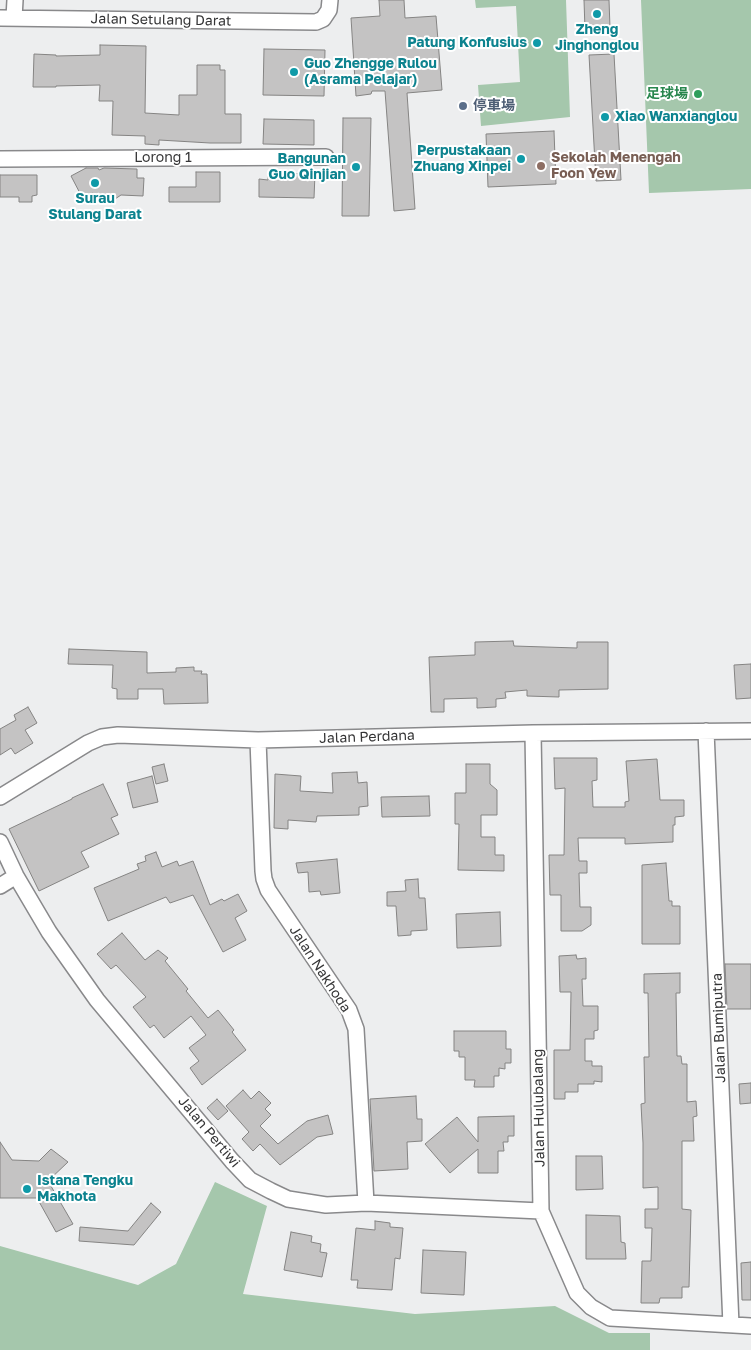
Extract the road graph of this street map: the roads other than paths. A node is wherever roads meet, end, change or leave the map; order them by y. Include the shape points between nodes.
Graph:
1 (15, 0) edge
2 (330, 0) edge
3 (7, 18) edge
4 (326, 157) dead end
5 (0, 159) edge
6 (751, 731) edge
7 (533, 732) junction
8 (706, 732) junction
9 (258, 740) junction
10 (0, 797) edge
11 (0, 842) edge
12 (16, 876) junction
13 (0, 886) edge
14 (366, 1203) junction
15 (541, 1211) junction
16 (732, 1325) junction
17 (751, 1326) edge

1 - 3 street
2 - 3 street, Jalan Setulang Darat via 329,10 316,22
4 - 5 street, Lorong 1
6 - 8 street, Jalan Perdana
7 - 8 street, Jalan Perdana
7 - 9 street, Jalan Perdana
7 - 15 street, Jalan Hulubalang
8 - 16 street, Jalan Bumiputra
9 - 10 street, Jalan Perdana via 102,737
9 - 14 street, Jalan Nakhoda via 264,879 268,890 349,1010 356,1029
11 - 12 street, Jalan Pertiwi
12 - 13 street
12 - 14 street, Jalan Pertiwi via 49,932 98,1000 250,1180 288,1199 326,1204
14 - 15 street, Jalan Pertiwi
15 - 16 street, Jalan Hulubalang via 577,1293 591,1307 610,1318
16 - 17 street, Jalan Hulubalang

